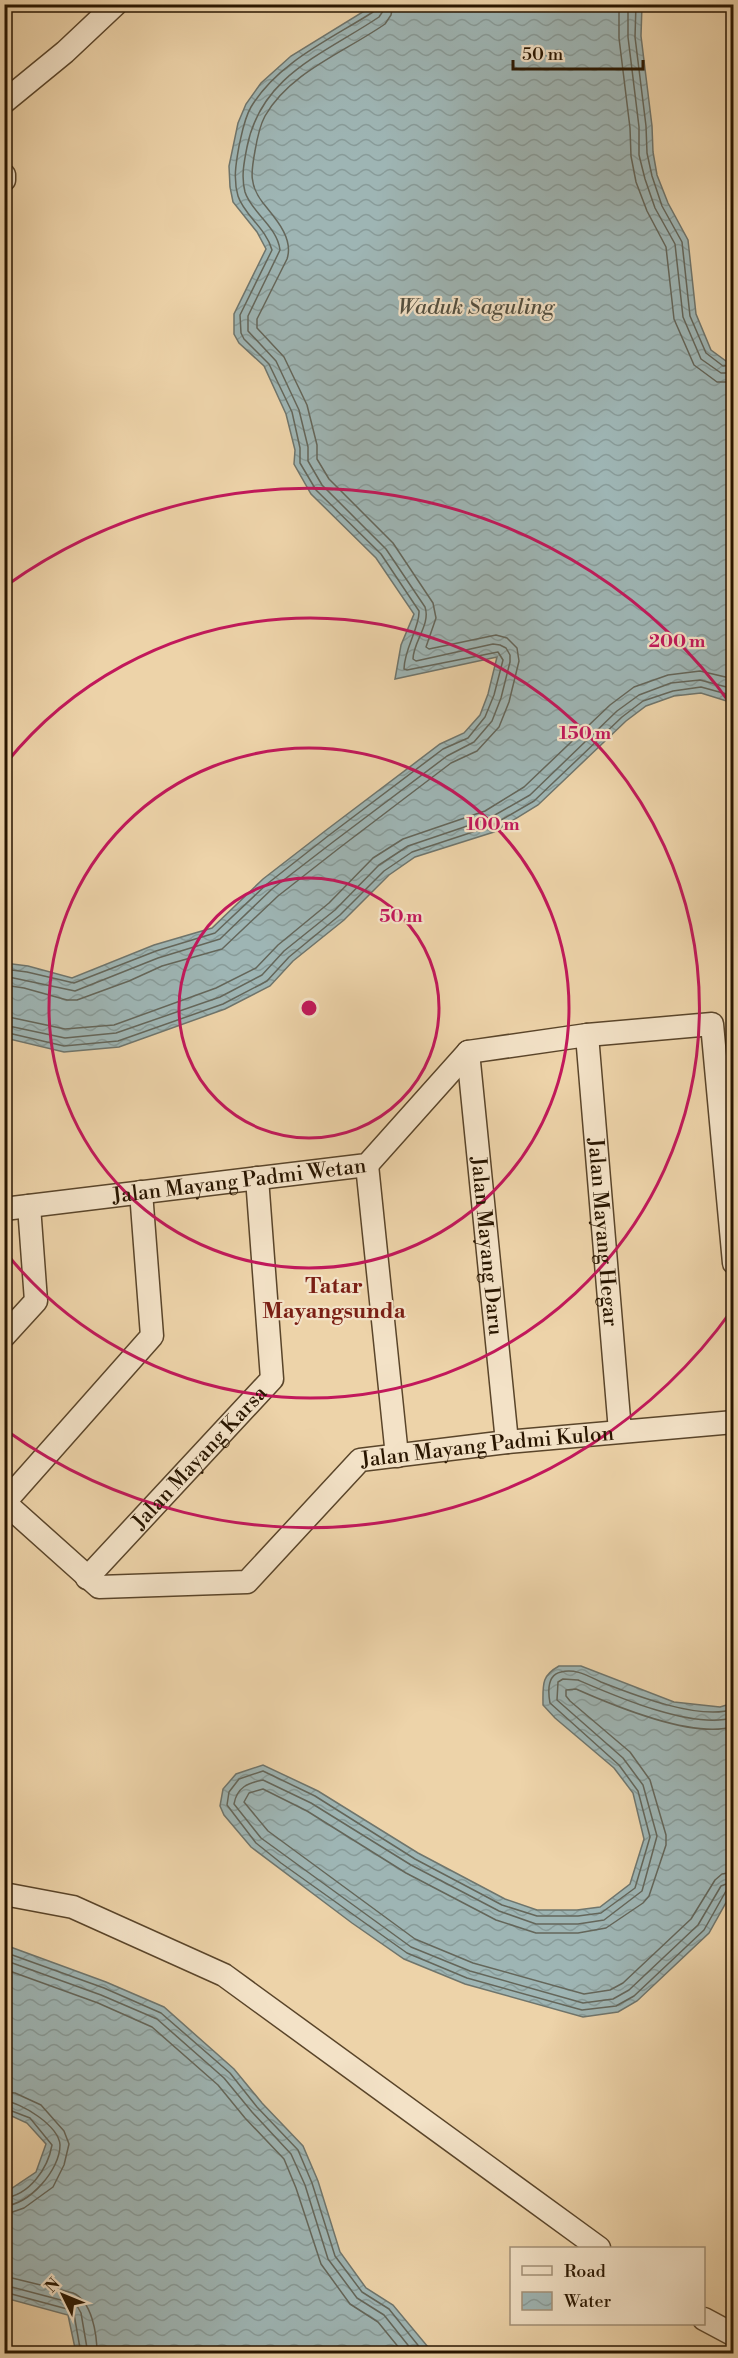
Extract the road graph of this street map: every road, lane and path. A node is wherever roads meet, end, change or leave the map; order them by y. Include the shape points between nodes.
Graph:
1 (116, 4) edge
2 (7, 94) edge
3 (4, 175) edge
4 (4, 180) edge
5 (586, 1035) junction
6 (468, 1052) junction
7 (367, 1164) junction
8 (257, 1178) junction
9 (141, 1192) junction
10 (29, 1206) junction
11 (4, 1209) edge
12 (734, 1263) edge
13 (4, 1336) edge
14 (734, 1422) edge
15 (620, 1431) junction
16 (507, 1442) junction
17 (397, 1456) junction
18 (5, 1502) edge
19 (87, 1578) junction
20 (4, 1894) edge
21 (598, 2247) edge
22 (705, 2320) edge
23 (734, 2335) edge

1 - 2 street via 65,52
3 - 4 street
5 - 6 street
5 - 12 street via 712,1023
5 - 15 street, Jalan Mayang Hegar
6 - 7 street, Jalan Mayang Padmi Wetan
6 - 16 street, Jalan Mayang Daru
7 - 8 street, Jalan Mayang Padmi Wetan
7 - 17 street
8 - 9 street, Jalan Mayang Padmi Wetan
8 - 19 street, Jalan Mayang Karsa via 272,1379
9 - 10 street, Jalan Mayang Padmi Wetan
9 - 18 street via 152,1336
10 - 11 street, Jalan Mayang Padmi Wetan
10 - 13 street via 36,1301
14 - 15 street, Jalan Mayang Padmi Kulon
15 - 16 street, Jalan Mayang Padmi Kulon
16 - 17 street, Jalan Mayang Padmi Kulon
17 - 19 street, Jalan Mayang Padmi Kulon via 360,1460 247,1582 99,1587
18 - 19 street, Jalan Mayang Padmi Kulon
20 - 21 street via 73,1907 224,1975
22 - 23 street

